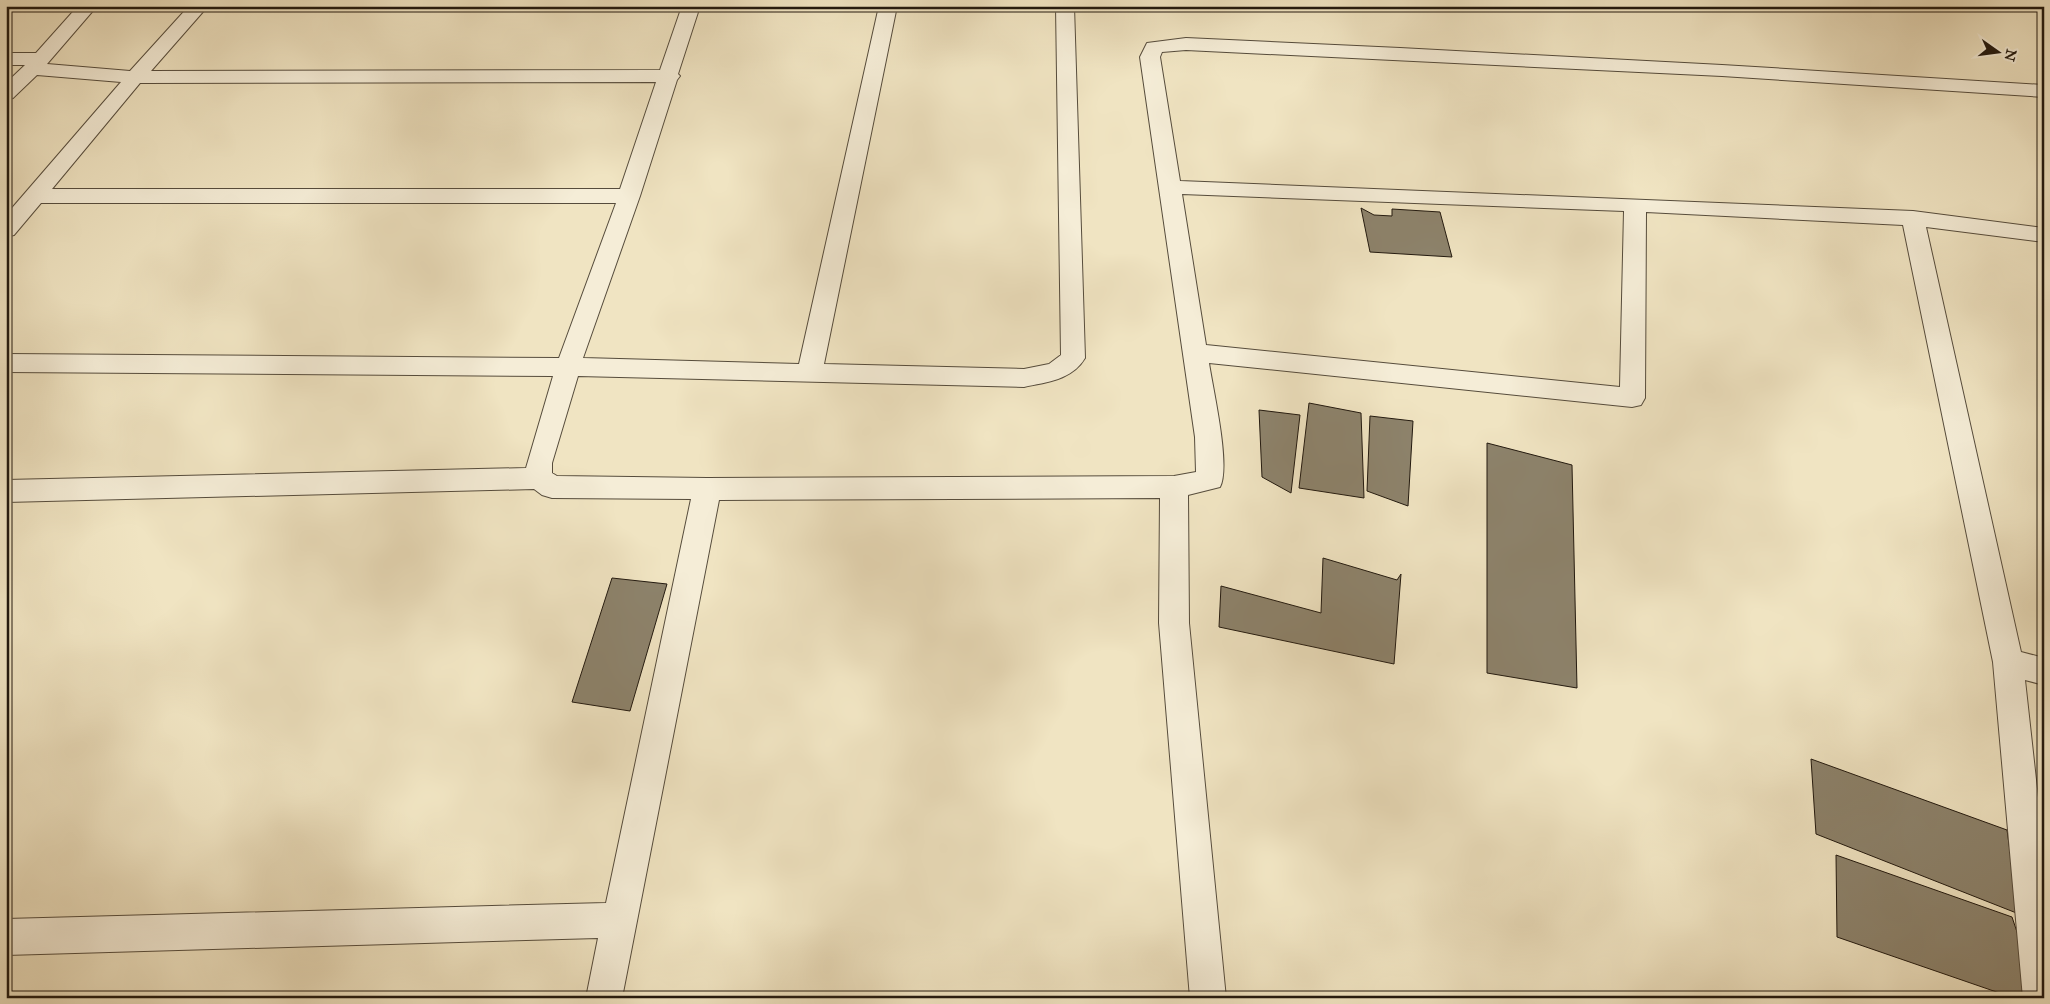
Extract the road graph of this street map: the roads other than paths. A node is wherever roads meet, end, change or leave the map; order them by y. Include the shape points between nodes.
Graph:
1 (88, 6) edge
2 (199, 6) edge
3 (691, 6) edge
4 (888, 6) edge
5 (1064, 6) edge
6 (6, 59) edge
7 (36, 64) junction
8 (670, 76) junction
9 (135, 78) junction
10 (2044, 92) edge
11 (6, 94) edge
12 (1170, 187) junction
13 (36, 196) junction
14 (629, 196) junction
15 (1635, 205) junction
16 (1913, 218) junction
17 (6, 230) edge
18 (2044, 235) edge
19 (1195, 353) junction
20 (6, 363) edge
21 (568, 367) junction
22 (810, 372) junction
23 (539, 478) junction
24 (1174, 487) junction
25 (707, 489) junction
26 (6, 491) edge
27 (2008, 662) junction
28 (2044, 672) edge
29 (621, 920) junction
30 (6, 937) edge
31 (604, 998) edge
32 (1208, 998) edge
33 (2041, 998) edge

1 - 7 street
2 - 9 street
3 - 8 street
4 - 22 street
5 - 22 street via 1073,358 1057,371 1024,378
6 - 7 street
7 - 9 street
7 - 11 street
8 - 9 street
8 - 14 street
9 - 13 street
10 - 12 street via 1899,80 1550,60 1186,44 1154,47 1150,57
12 - 15 street
12 - 19 street
13 - 14 street
13 - 17 street
14 - 21 street
15 - 16 street
15 - 19 street via 1632,398
16 - 18 street
16 - 27 street
19 - 24 street via 1208,438 1210,480
20 - 21 street
21 - 22 street
21 - 23 street via 539,463
23 - 25 street via 552,487
23 - 26 street
24 - 25 street
24 - 32 street via 1174,623
25 - 29 street
27 - 28 street
27 - 33 street
29 - 30 street
29 - 31 street

